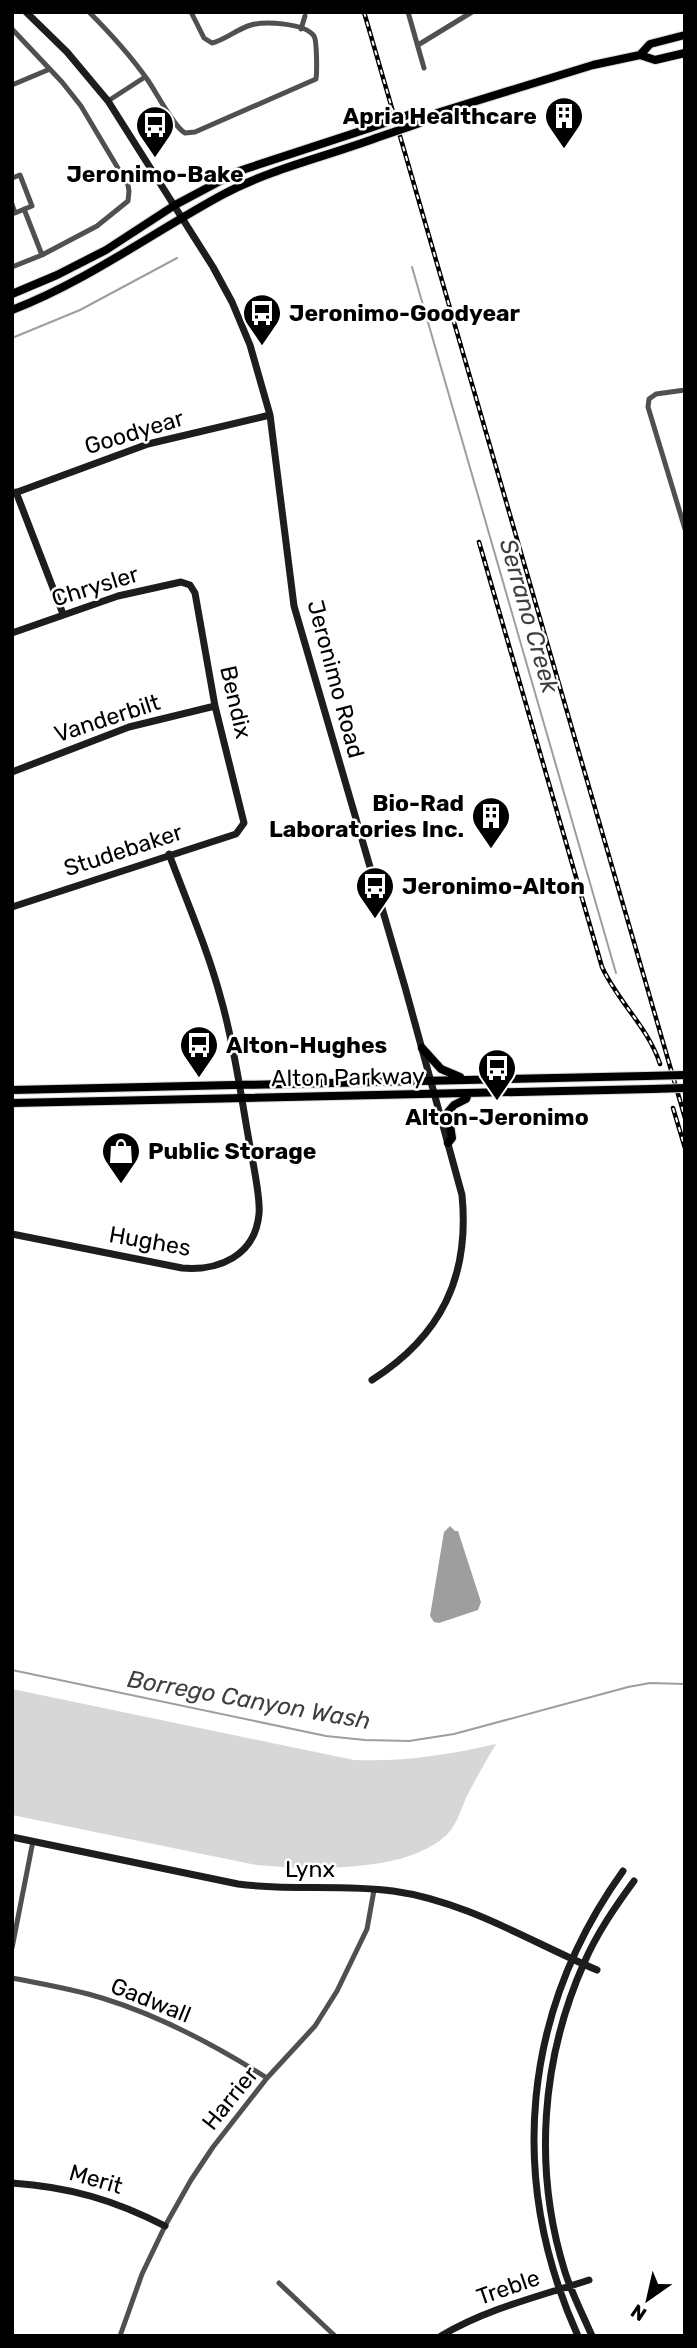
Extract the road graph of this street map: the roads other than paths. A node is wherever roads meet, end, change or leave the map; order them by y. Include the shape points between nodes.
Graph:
1 (26, 12) edge
2 (89, 12) edge
3 (191, 12) edge
4 (408, 12) edge
5 (472, 12) edge
6 (265, 14) dead end
7 (305, 16) dead end
8 (265, 22) junction
9 (12, 29) edge
10 (301, 29) junction
11 (685, 35) edge
12 (418, 46) junction
13 (685, 53) edge
14 (640, 55) junction
15 (424, 68) dead end
16 (50, 69) junction
17 (145, 77) junction
18 (12, 85) edge
19 (108, 101) junction
20 (437, 113) junction
21 (12, 178) edge
22 (12, 204) edge
23 (175, 205) junction
24 (24, 209) junction
25 (182, 217) junction
26 (42, 255) junction
27 (12, 267) edge
28 (12, 294) edge
29 (12, 310) edge
30 (685, 390) edge
31 (270, 415) junction
32 (14, 493) edge
33 (685, 529) edge
34 (190, 585) joint
35 (63, 614) junction
36 (12, 633) edge
37 (215, 706) junction
38 (12, 772) edge
39 (243, 827) joint
40 (169, 854) junction
41 (12, 906) edge
42 (422, 1048) junction
43 (685, 1075) edge
44 (466, 1079) junction
45 (431, 1080) junction
46 (239, 1085) junction
47 (685, 1088) edge
48 (12, 1090) edge
49 (468, 1094) junction
50 (433, 1095) junction
51 (241, 1098) junction
52 (12, 1103) edge
53 (448, 1143) junction
54 (12, 1234) edge
55 (372, 1380) dead end
56 (12, 1837) edge
57 (33, 1841) junction
58 (623, 1871) dead end
59 (634, 1881) dead end
60 (374, 1890) junction
61 (12, 1948) edge
62 (572, 1959) junction
63 (583, 1964) junction
64 (597, 1970) dead end
65 (12, 1978) edge
66 (267, 2078) junction
67 (12, 2183) edge
68 (165, 2226) junction
69 (589, 2280) dead end
70 (279, 2283) dead end
71 (571, 2286) junction
72 (559, 2290) junction
73 (120, 2336) edge
74 (335, 2336) edge
75 (441, 2336) edge
76 (578, 2336) edge
77 (592, 2336) edge

1 - 19 street, Jeronimo Road
2 - 17 street
3 - 8 street via 209,43
4 - 12 street
5 - 12 street
6 - 8 street
7 - 10 street
8 - 10 street
9 - 16 street
10 - 17 street via 315,40 316,79 195,132 185,134 176,126
11 - 14 main road via 650,44
12 - 15 street
13 - 14 main road via 655,60
14 - 20 main road via 555,75
16 - 18 street
16 - 26 street via 81,106 129,188 128,201 97,226
17 - 19 street
19 - 23 street, Jeronimo Road
20 - 23 main road, bridge via 414,113 239,171
20 - 25 main road, bridge via 420,123 244,184
21 - 24 street via 20,175 32,206
22 - 24 street via 15,212
23 - 25 street, Jeronimo Road
23 - 28 main road via 106,250
24 - 26 street
25 - 29 main road via 64,289
25 - 31 street, Jeronimo Road via 236,311
26 - 27 street
30 - 33 street via 656,394 648,407
31 - 32 street, Goodyear via 149,444
31 - 42 street, Jeronimo Road via 294,607
32 - 35 street
34 - 35 street, Chrysler via 181,582 121,595
34 - 37 street, Bendix
35 - 36 street, Chrysler
37 - 38 street, Vanderbilt via 129,727
37 - 39 street, Bendix
39 - 40 street, Studebaker via 236,834
40 - 41 street, Studebaker
40 - 46 street, Hughes via 221,997
42 - 44 main road via 441,1069
42 - 45 street, Jeronimo Road
43 - 44 main road, Alton Parkway, bridge
44 - 45 main road, Alton Parkway
45 - 46 main road, Alton Parkway
45 - 50 street, Jeronimo Road
46 - 48 main road, Alton Parkway
46 - 51 street, Hughes
47 - 49 main road, Alton Parkway, bridge
49 - 50 main road, Alton Parkway
49 - 53 main road via 449,1112 452,1138
50 - 51 main road, Alton Parkway
50 - 53 street, Jeronimo Road
51 - 52 main road, Alton Parkway
51 - 54 street, Hughes via 260,1213 251,1239 229,1261 216,1267 182,1268
53 - 55 street, Jeronimo Road via 462,1195 464,1229 452,1290 408,1355
56 - 57 street, Lynx
57 - 60 street, Lynx via 258,1887
57 - 61 street
58 - 62 street via 589,1922
59 - 63 street
60 - 62 street, Lynx via 453,1906
60 - 66 street, Harrier via 367,1929 337,1991 315,2026
62 - 63 street, Lynx
62 - 72 street via 553,2011 536,2089 538,2210
63 - 64 street, Lynx
63 - 71 street via 552,2064 546,2117 547,2184
65 - 66 street, Gadwall via 79,1992 141,2012 207,2042
66 - 68 street, Harrier via 213,2147
67 - 68 street, Merit via 90,2195
68 - 73 street, Harrier
69 - 71 street, Treble
70 - 74 street
71 - 72 street, Treble
71 - 77 street
72 - 75 street, Treble
72 - 76 street

